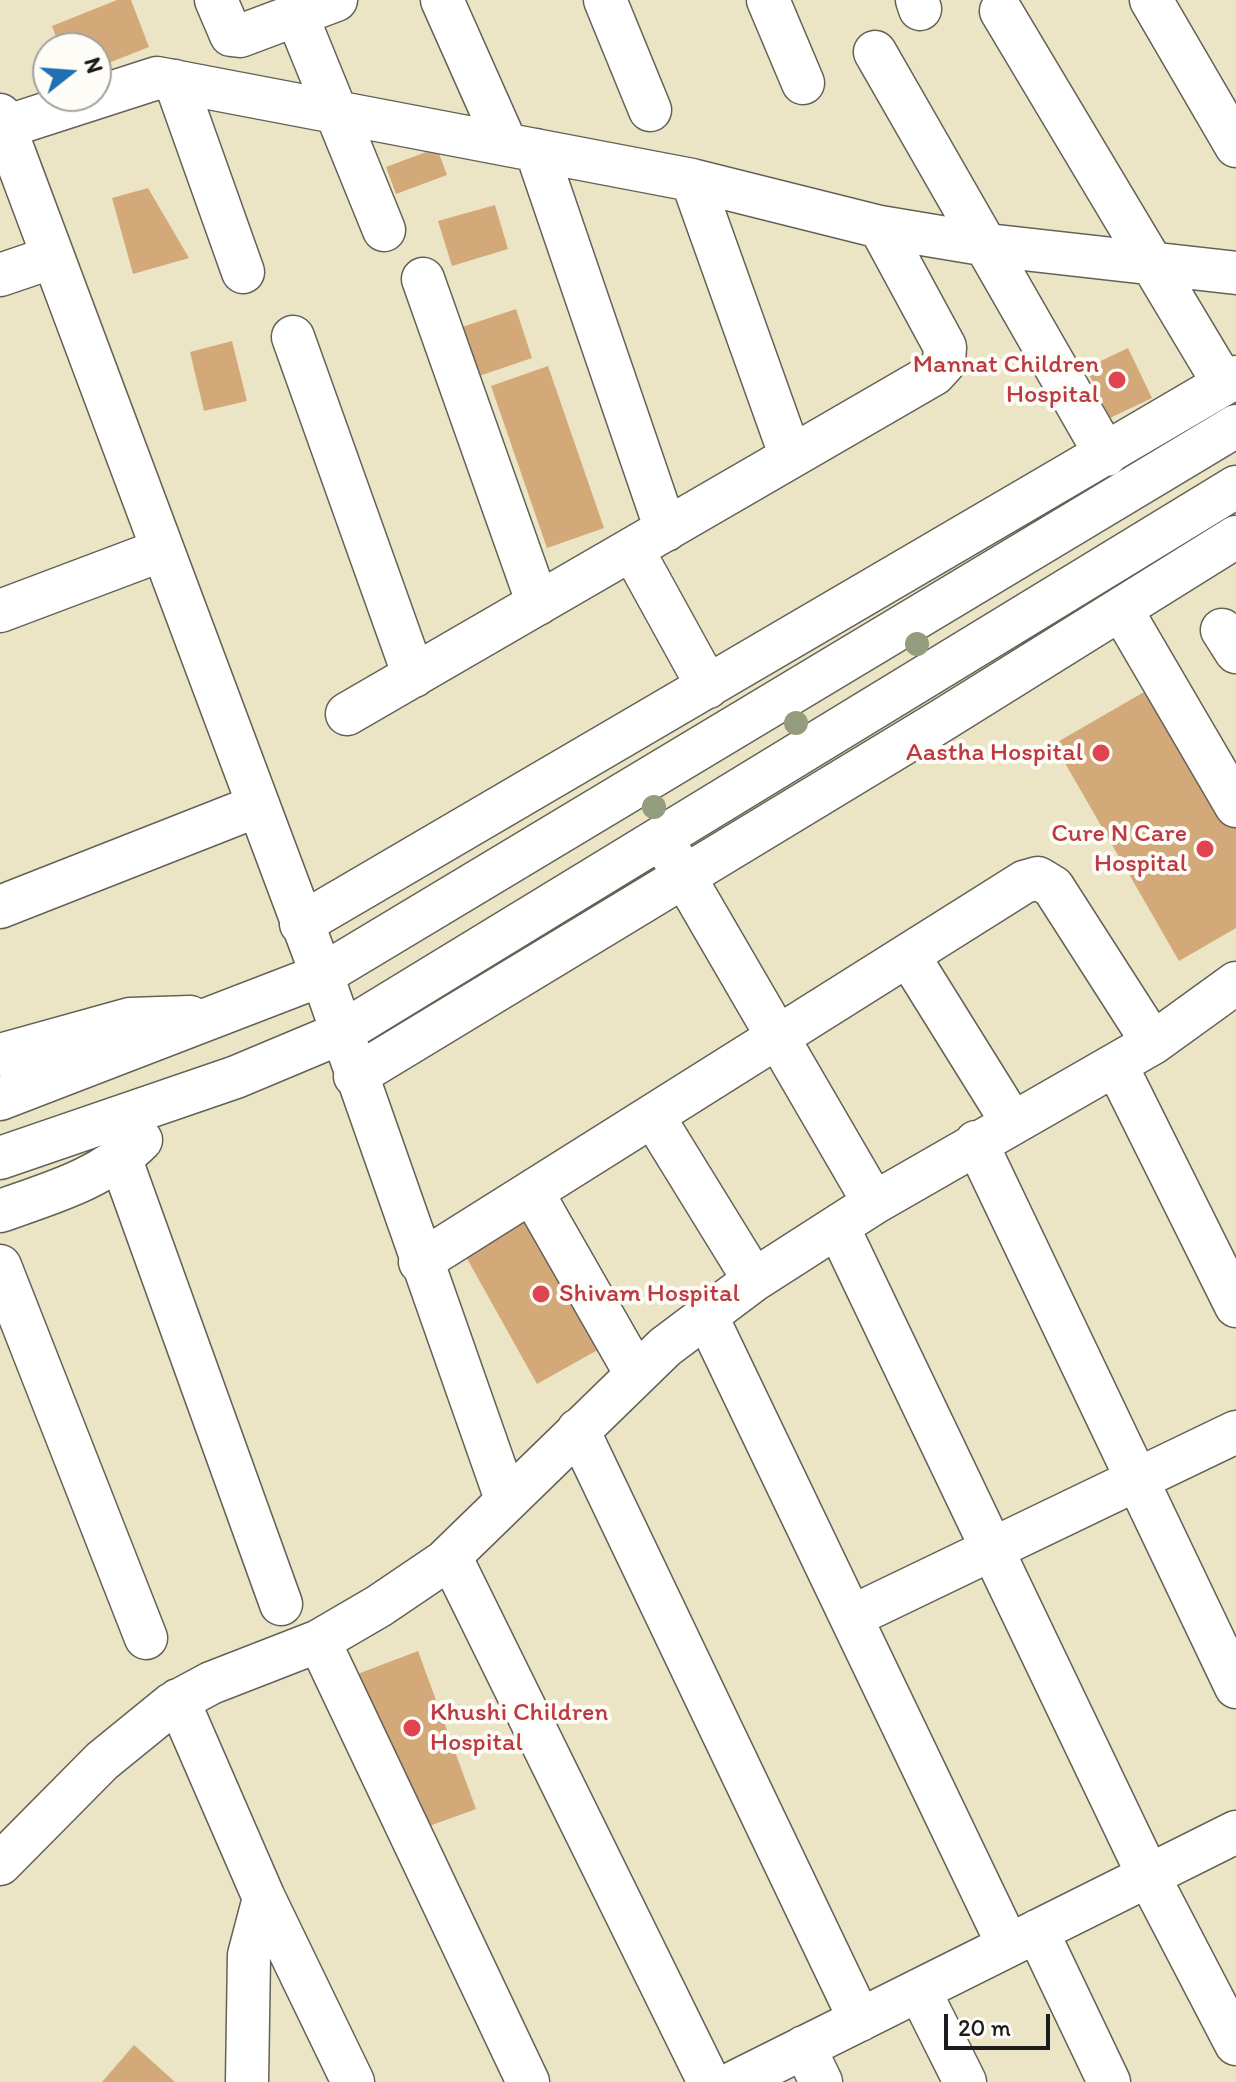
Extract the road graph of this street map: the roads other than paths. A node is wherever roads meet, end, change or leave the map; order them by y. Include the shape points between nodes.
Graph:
1 (216, 0) edge
2 (336, 0) edge
3 (442, 0) edge
4 (605, 0) edge
5 (768, 0) edge
6 (1151, 0) edge
7 (1001, 11) dead end
8 (297, 16) junction
9 (875, 52) dead end
10 (175, 81) junction
11 (803, 83) dead end
12 (650, 110) dead end
13 (336, 111) junction
14 (2, 121) edge
15 (1236, 146) edge
16 (521, 147) junction
17 (11, 178) edge
18 (692, 180) junction
19 (880, 227) junction
20 (384, 230) dead end
21 (988, 245) junction
22 (53, 257) junction
23 (1152, 263) junction
24 (243, 272) dead end
25 (1236, 273) edge
26 (0, 275) edge
27 (423, 279) dead end
28 (293, 337) dead end
29 (1230, 381) edge
30 (1236, 426) edge
31 (1106, 455) junction
32 (791, 457) junction
33 (1236, 487) edge
34 (1236, 537) edge
35 (649, 540) junction
36 (162, 550) junction
37 (538, 604) junction
38 (1121, 609) junction
39 (0, 611) edge
40 (414, 676) junction
41 (708, 687) junction
42 (347, 714) dead end
43 (257, 806) junction
44 (1236, 806) edge
45 (662, 837) junction
46 (685, 878) junction
47 (0, 907) edge
48 (301, 924) junction
49 (908, 955) junction
50 (322, 975) junction
51 (1236, 983) edge
52 (216, 1018) junction
53 (341, 1033) junction
54 (777, 1037) junction
55 (1153, 1043) junction
56 (3, 1044) edge
57 (1116, 1065) junction
58 (355, 1076) junction
59 (187, 1094) junction
60 (0, 1099) edge
61 (653, 1116) junction
62 (1012, 1122) junction
63 (976, 1142) junction
64 (0, 1158) edge
65 (121, 1160) junction
66 (532, 1192) junction
67 (874, 1203) junction
68 (0, 1211) edge
69 (838, 1227) junction
70 (420, 1262) junction
71 (0, 1266) edge
72 (754, 1280) junction
73 (1236, 1306) edge
74 (706, 1315) junction
75 (636, 1374) junction
76 (578, 1430) junction
77 (1236, 1432) edge
78 (1136, 1479) junction
79 (506, 1499) junction
80 (992, 1550) junction
81 (450, 1556) junction
82 (281, 1604) dead end
83 (851, 1617) junction
84 (146, 1638) dead end
85 (319, 1641) junction
86 (1236, 1687) edge
87 (178, 1700) junction
88 (1236, 1832) edge
89 (10, 1855) edge
90 (1148, 1875) junction
91 (0, 1894) edge
92 (264, 1898) junction
93 (1023, 1938) junction
94 (919, 1990) junction
95 (860, 2020) junction
96 (1236, 2044) edge
97 (812, 2065) edge
98 (247, 2082) edge
99 (353, 2082) edge
100 (528, 2082) edge
101 (709, 2082) edge
102 (735, 2082) edge
103 (965, 2082) edge
104 (1109, 2082) edge

1 - 8 street via 231,35
2 - 8 street
3 - 16 street
4 - 12 street
5 - 11 street
6 - 15 street
7 - 23 street
8 - 13 street
9 - 21 street
10 - 13 street
10 - 14 street via 157,78
10 - 24 street
13 - 16 street
13 - 20 street
14 - 17 street
16 - 18 street
16 - 35 street
17 - 22 street
18 - 19 street
18 - 32 street
19 - 21 street
19 - 32 street via 945,347 944,363 934,374
21 - 23 street
21 - 31 street
22 - 26 street
22 - 36 street
23 - 25 street
23 - 29 street
27 - 37 street
28 - 40 street
29 - 31 street
30 - 50 street
31 - 41 street
32 - 35 street
33 - 45 street
34 - 38 street
35 - 37 street
35 - 41 street
36 - 39 street
36 - 43 street
37 - 40 street
38 - 44 street
38 - 46 street
40 - 42 street
41 - 48 street
43 - 47 street
43 - 48 street
45 - 46 street
45 - 53 street
46 - 54 street
46 - 58 street
48 - 50 street
49 - 54 street
49 - 55 street via 1038,878 1053,887
49 - 62 street
50 - 52 street
50 - 53 street
51 - 55 street
52 - 56 street via 130,1019
52 - 60 street
53 - 58 street
53 - 59 street
54 - 61 street
54 - 67 street
55 - 57 street
57 - 62 street
57 - 73 street
58 - 70 street
59 - 64 street
59 - 65 street
61 - 66 street
61 - 72 street
62 - 63 street
63 - 67 street
63 - 78 street
65 - 68 street via 91,1178
65 - 82 street
66 - 70 street
66 - 75 street
67 - 69 street
69 - 72 street
69 - 80 street
70 - 79 street
71 - 84 street
72 - 74 street
74 - 75 street
74 - 83 street
75 - 76 street
76 - 79 street
76 - 95 street
77 - 78 street
78 - 80 street
78 - 86 street
79 - 81 street
80 - 83 street
80 - 90 street
81 - 85 street
81 - 101 street
83 - 93 street
85 - 87 street
85 - 100 street
87 - 89 street via 102,1761
87 - 92 street
88 - 90 street
89 - 91 street
90 - 93 street
90 - 96 street
92 - 98 street via 249,1955
92 - 99 street
93 - 94 street
93 - 104 street
94 - 95 street
94 - 103 street
95 - 97 street
97 - 102 street

